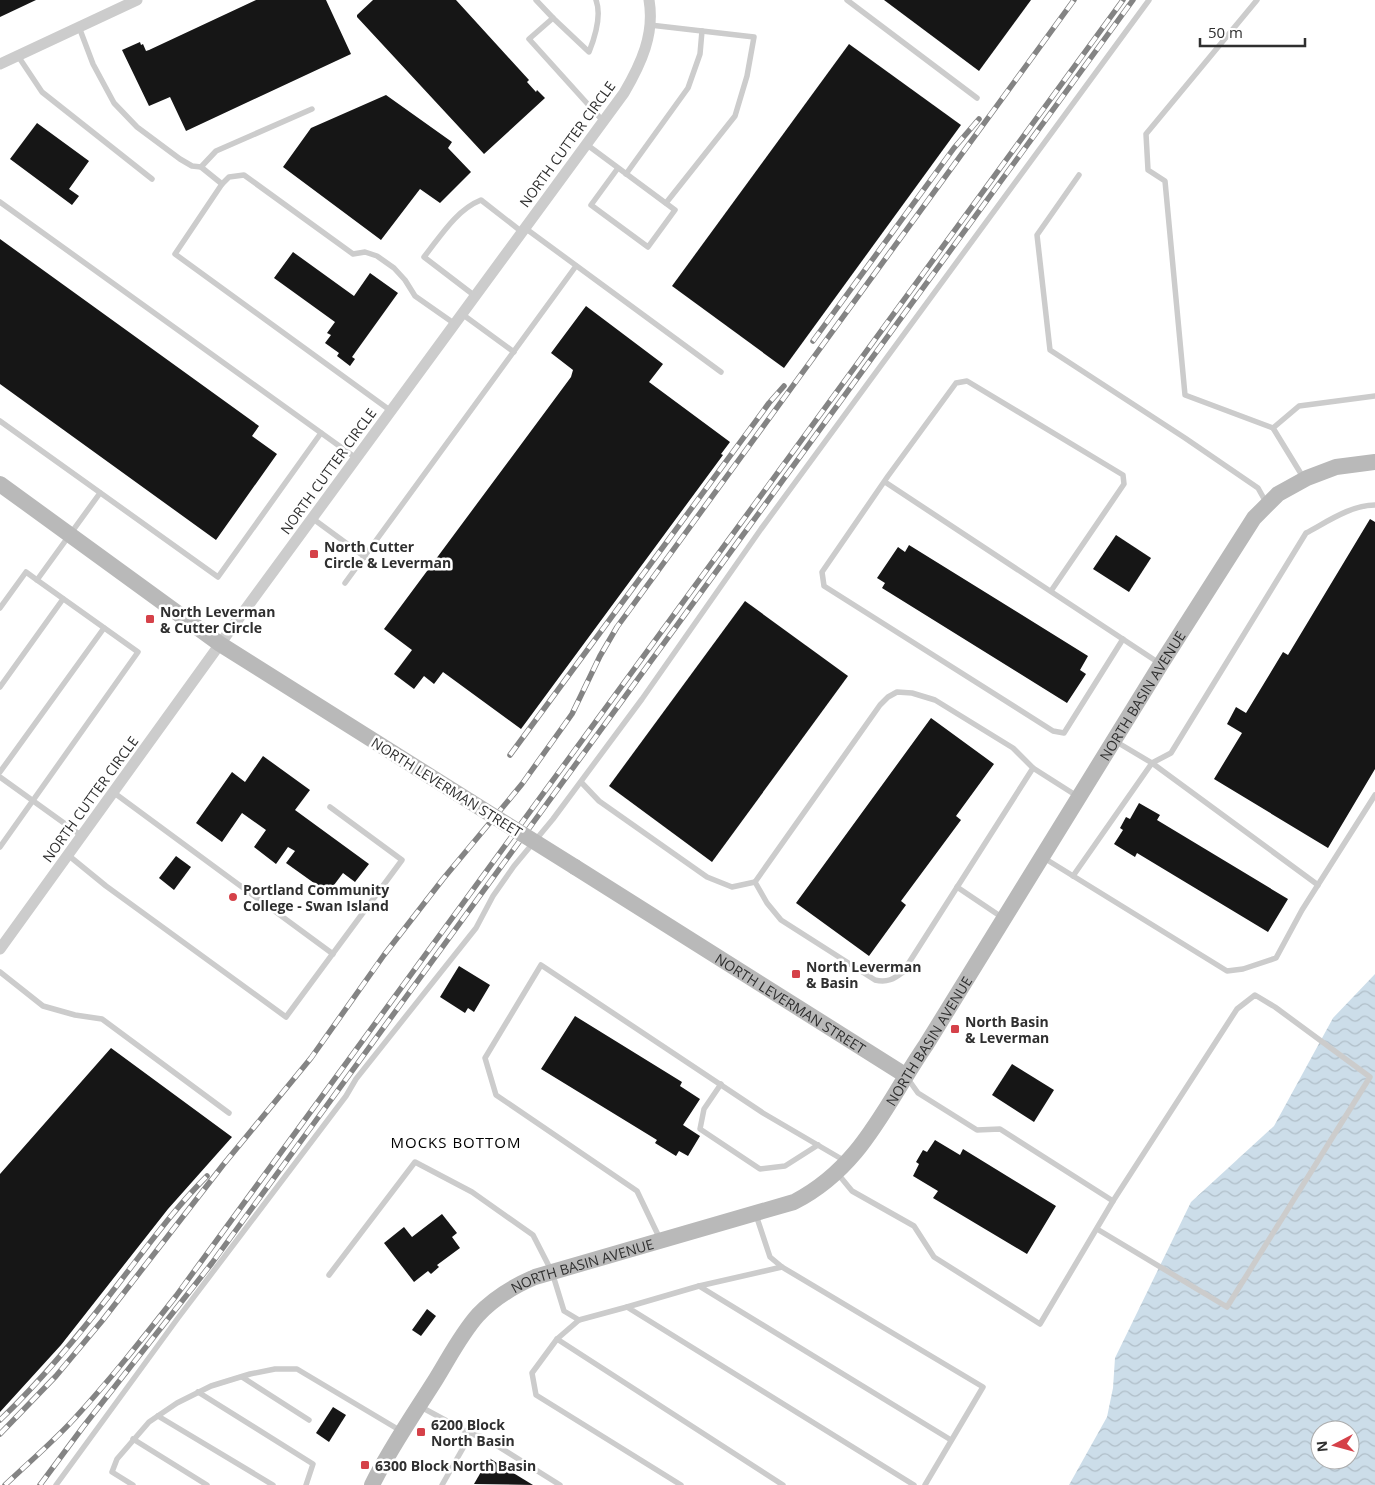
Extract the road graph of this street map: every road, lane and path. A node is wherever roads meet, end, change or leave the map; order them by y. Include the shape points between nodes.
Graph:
1 (137, 0) edge
2 (536, 0) edge
3 (596, 0) edge
4 (649, 0) edge
5 (847, 0) edge
6 (1149, 0) edge
7 (1257, 0) edge
8 (553, 18) junction
9 (650, 25) junction
10 (79, 26) junction
11 (702, 31) junction
12 (18, 56) junction
13 (0, 64) edge
14 (977, 98) dead end
15 (312, 108) dead end
16 (603, 122) junction
17 (586, 144) junction
18 (201, 167) junction
19 (618, 168) junction
20 (626, 174) junction
21 (1080, 175) dead end
22 (152, 179) dead end
23 (222, 184) junction
24 (0, 202) edge
25 (666, 204) junction
26 (523, 230) junction
27 (576, 266) junction
28 (475, 296) junction
29 (458, 319) junction
30 (514, 352) junction
31 (721, 372) dead end
32 (1375, 396) edge
33 (391, 411) junction
34 (0, 421) edge
35 (1273, 428) junction
36 (321, 433) junction
37 (356, 458) junction
38 (1375, 462) edge
39 (1305, 479) junction
40 (885, 482) junction
41 (0, 484) edge
42 (100, 493) junction
43 (1267, 504) junction
44 (1375, 505) edge
45 (312, 518) junction
46 (69, 534) junction
47 (365, 557) junction
48 (37, 580) junction
49 (345, 583) dead end
50 (1051, 591) junction
51 (63, 599) junction
52 (0, 608) edge
53 (104, 628) junction
54 (1123, 639) junction
55 (220, 644) junction
56 (1161, 664) junction
57 (0, 687) edge
58 (1114, 741) junction
59 (1152, 763) junction
60 (1033, 768) junction
61 (0, 772) edge
62 (0, 777) edge
63 (581, 782) junction
64 (113, 792) junction
65 (1375, 796) edge
66 (1079, 797) junction
67 (33, 801) junction
68 (330, 806) dead end
69 (82, 836) junction
70 (0, 847) edge
71 (68, 855) junction
72 (1042, 857) junction
73 (1074, 876) junction
74 (755, 882) junction
75 (1318, 885) junction
76 (957, 888) junction
77 (1004, 918) junction
78 (0, 949) edge
79 (333, 954) junction
80 (0, 972) edge
81 (905, 1075) junction
82 (721, 1084) junction
83 (228, 1113) dead end
84 (818, 1145) junction
85 (842, 1167) junction
86 (1114, 1201) junction
87 (755, 1213) junction
88 (1097, 1229) junction
89 (660, 1241) junction
90 (782, 1267) junction
91 (552, 1272) junction
92 (329, 1276) dead end
93 (699, 1286) junction
94 (627, 1307) junction
95 (579, 1320) junction
96 (557, 1339) junction
97 (242, 1377) junction
98 (198, 1392) junction
99 (419, 1406) junction
100 (158, 1416) junction
101 (309, 1420) dead end
102 (403, 1432) junction
103 (471, 1434) junction
104 (133, 1439) junction
105 (951, 1440) junction
106 (56, 1485) edge
107 (133, 1485) edge
108 (207, 1485) edge
109 (273, 1485) edge
110 (306, 1485) edge
111 (372, 1485) edge
112 (442, 1485) edge
113 (560, 1485) edge
114 (681, 1485) edge
115 (783, 1485) edge
116 (914, 1485) edge
117 (924, 1485) edge

1 - 10 street
2 - 8 lane
3 - 8 lane via 598,17 589,52
4 - 9 street, NORTH CUTTER CIRCLE
5 - 14 lane
6 - 63 lane via 761,529
7 - 35 lane via 1146,134 1148,170 1165,181 1185,395
8 - 16 lane via 529,38
9 - 11 lane
9 - 16 street, NORTH CUTTER CIRCLE via 646,49 636,73
10 - 12 street
10 - 18 lane via 93,64 114,102 137,127 180,159
11 - 20 lane via 700,54 688,88
11 - 25 lane via 754,37 747,76 734,116
12 - 13 street
12 - 22 lane via 42,92
15 - 18 lane via 216,151
16 - 17 street, NORTH CUTTER CIRCLE
17 - 19 lane
17 - 26 street, NORTH CUTTER CIRCLE
18 - 23 lane
19 - 20 lane
19 - 25 lane via 591,205 648,247 675,210
20 - 25 lane
21 - 43 lane via 1036,235 1050,350 1258,488
23 - 29 lane via 229,177 244,175 353,254 364,252 377,256 405,280 414,296
23 - 33 lane via 175,254
24 - 36 lane
26 - 27 lane
26 - 28 street, NORTH CUTTER CIRCLE
26 - 28 lane via 481,200 471,204 449,225 424,257
27 - 30 lane
27 - 31 lane
28 - 29 street, NORTH CUTTER CIRCLE
29 - 30 lane
29 - 33 street, NORTH CUTTER CIRCLE
30 - 47 lane
32 - 35 lane via 1300,406
33 - 37 street, NORTH CUTTER CIRCLE
34 - 42 lane
35 - 39 lane
36 - 37 lane
36 - 42 lane via 218,578
37 - 45 street, NORTH CUTTER CIRCLE
38 - 39 street, NORTH BASIN AVENUE via 1336,468
39 - 43 street, NORTH BASIN AVENUE
40 - 50 lane
40 - 50 lane via 956,383 967,381 1124,476 1124,484
40 - 54 lane via 822,572 824,586 1053,731 1064,733
41 - 46 street, NORTH LEVERMAN STREET
42 - 46 lane
43 - 56 street, NORTH BASIN AVENUE via 1242,535
44 - 59 lane via 1339,516 1306,533 1171,753
45 - 47 lane
45 - 55 street, NORTH CUTTER CIRCLE
46 - 48 lane
46 - 55 street, NORTH LEVERMAN STREET
47 - 49 lane
48 - 51 lane
48 - 52 lane via 26,572
50 - 54 lane
51 - 53 lane
51 - 57 lane
53 - 61 lane
53 - 67 lane via 138,652
54 - 56 lane
55 - 64 street, NORTH CUTTER CIRCLE
55 - 81 street, NORTH LEVERMAN STREET, bridge
56 - 58 street, NORTH BASIN AVENUE
58 - 59 lane
58 - 66 street, NORTH BASIN AVENUE
59 - 73 lane
59 - 75 lane
60 - 66 lane
60 - 74 lane via 1013,748 935,700 897,692 880,705
60 - 76 lane
62 - 67 lane
63 - 74 lane via 604,805 707,877 732,887
63 - 106 lane via 514,866 476,928 356,1079
64 - 69 street, NORTH CUTTER CIRCLE
64 - 79 lane
65 - 75 lane
66 - 72 street, NORTH BASIN AVENUE
67 - 69 lane
67 - 70 lane
68 - 79 lane via 402,860
69 - 71 street, NORTH CUTTER CIRCLE
71 - 78 street, NORTH CUTTER CIRCLE
71 - 79 lane via 286,1017
72 - 73 lane
72 - 77 street, NORTH BASIN AVENUE
73 - 75 lane via 1227,971 1276,958
74 - 76 lane via 781,920 881,981 895,979 903,972
76 - 77 lane
77 - 81 street, NORTH BASIN AVENUE
80 - 83 lane via 43,1006 102,1019
81 - 85 street, NORTH BASIN AVENUE via 875,1126
81 - 86 lane via 918,1093 977,1130 1000,1129
82 - 84 lane
82 - 84 lane via 704,1109 700,1129 760,1169 785,1166
82 - 89 lane via 541,965 485,1058 496,1095 637,1191
84 - 85 lane
85 - 87 street, NORTH BASIN AVENUE via 825,1183 794,1202
85 - 88 lane via 852,1191 914,1226 934,1257 1040,1324
86 - 88 lane
86 - 88 lane via 1237,1009 1255,995 1370,1077 1226,1307
87 - 89 street, NORTH BASIN AVENUE
87 - 90 lane via 770,1257
89 - 91 street, NORTH BASIN AVENUE
90 - 93 lane
90 - 105 lane via 983,1387
91 - 92 lane via 534,1235 472,1192 415,1162
91 - 95 lane via 564,1311
91 - 99 street, NORTH BASIN AVENUE via 510,1290 478,1315
93 - 94 lane
93 - 105 lane
94 - 95 lane
94 - 116 lane
95 - 96 lane
96 - 114 lane via 532,1373 536,1395
96 - 115 lane
97 - 98 lane
97 - 101 lane
97 - 102 lane via 275,1369 297,1369
98 - 100 lane
98 - 110 lane via 314,1464
99 - 102 street, NORTH BASIN AVENUE
99 - 103 lane
100 - 104 lane
100 - 109 lane
102 - 111 street, NORTH BASIN AVENUE
103 - 112 lane
103 - 113 lane via 483,1437
104 - 107 lane via 112,1472
104 - 108 lane
105 - 117 lane

